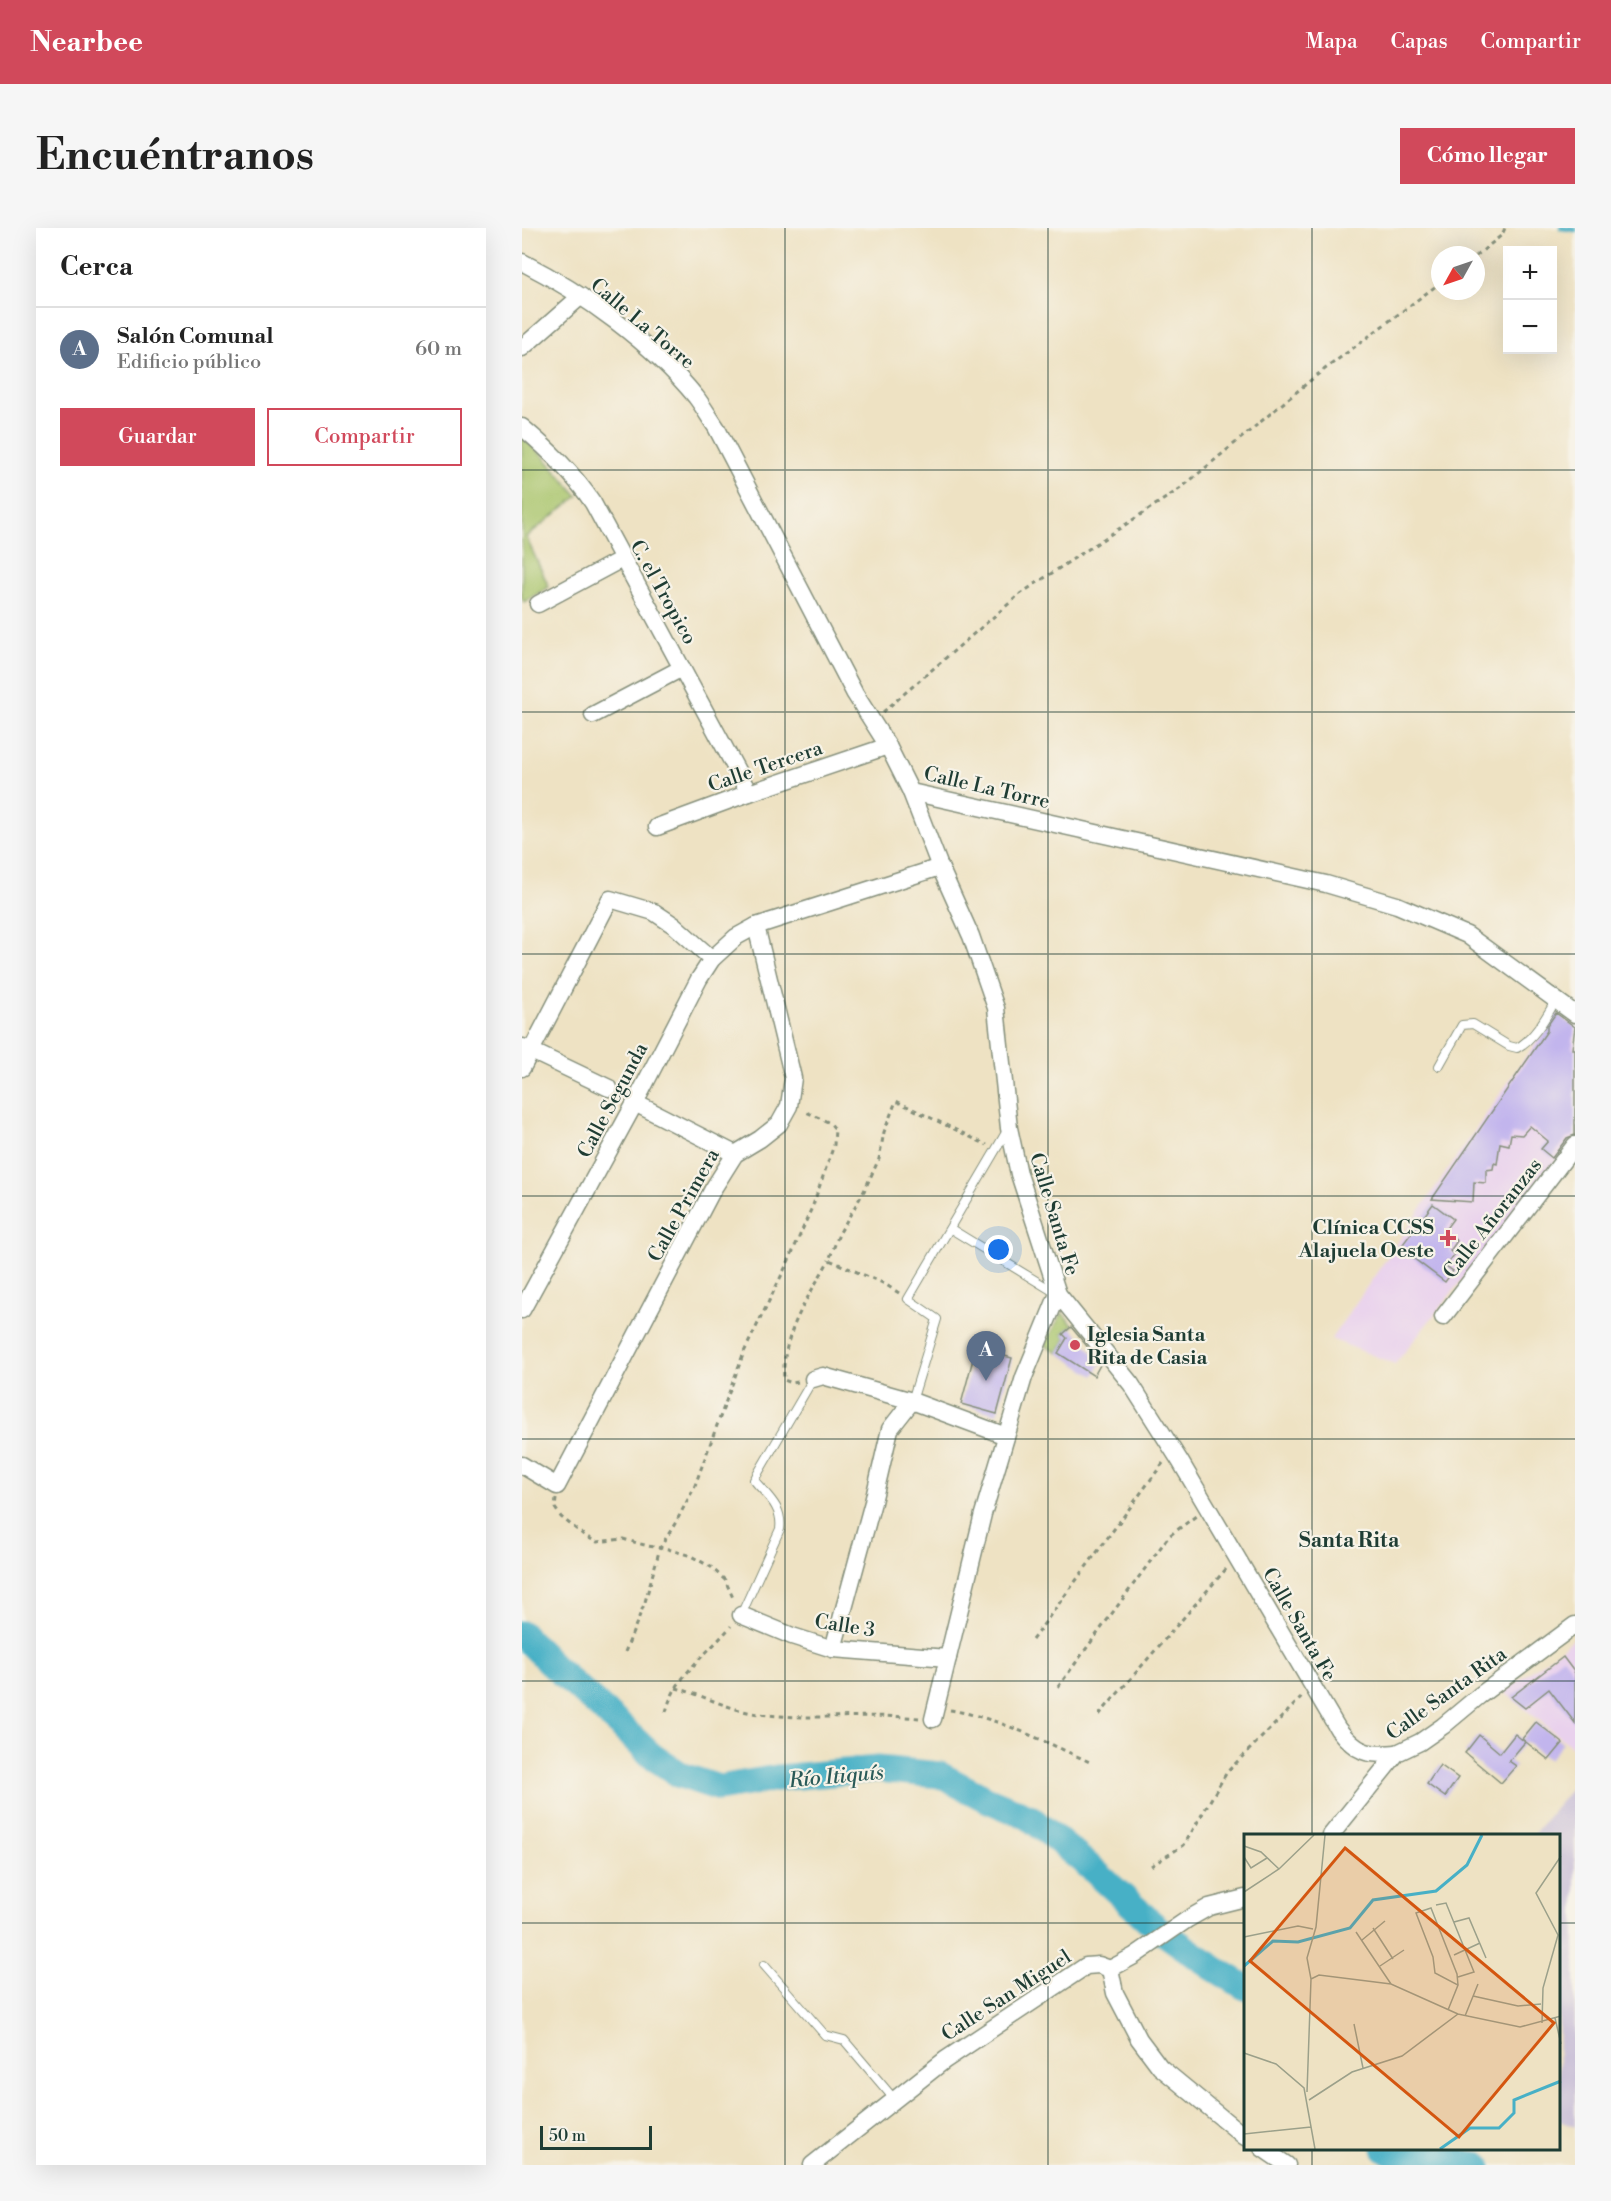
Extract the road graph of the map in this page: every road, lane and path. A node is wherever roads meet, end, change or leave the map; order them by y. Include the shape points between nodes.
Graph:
1 (1505, 228) edge
2 (1485, 249) edge
3 (522, 262) edge
4 (1431, 290) edge
5 (581, 296) junction
6 (522, 348) edge
7 (522, 427) edge
8 (622, 559) junction
9 (538, 604) dead end
10 (682, 668) junction
11 (593, 715) dead end
12 (873, 721) junction
13 (888, 746) junction
14 (911, 792) junction
15 (749, 793) junction
16 (657, 827) dead end
17 (940, 867) junction
18 (756, 926) junction
19 (712, 959) junction
20 (1556, 1000) junction
21 (1575, 1014) edge
22 (526, 1049) edge
23 (1439, 1066) dead end
24 (522, 1068) edge
25 (609, 1088) dead end
26 (635, 1103) junction
27 (789, 1106) junction
28 (1009, 1128) junction
29 (1575, 1145) edge
30 (997, 1149) junction
31 (735, 1154) junction
32 (951, 1230) junction
33 (829, 1260) junction
34 (1058, 1294) junction
35 (908, 1299) junction
36 (522, 1310) edge
37 (1443, 1317) dead end
38 (813, 1379) junction
39 (912, 1401) junction
40 (1006, 1436) junction
41 (1173, 1449) junction
42 (522, 1465) edge
43 (557, 1486) junction
44 (1207, 1508) junction
45 (660, 1548) junction
46 (1237, 1556) junction
47 (741, 1615) junction
48 (1575, 1625) edge
49 (1032, 1640) dead end
50 (833, 1649) junction
51 (626, 1652) dead end
52 (948, 1659) junction
53 (1058, 1687) dead end
54 (1312, 1687) junction
55 (676, 1688) junction
56 (666, 1712) dead end
57 (934, 1714) junction
58 (1099, 1715) dead end
59 (1397, 1753) junction
60 (1092, 1763) dead end
61 (1332, 1834) edge
62 (1151, 1866) dead end
63 (1244, 1898) edge
64 (764, 1965) dead end
65 (1110, 1969) junction
66 (895, 2100) junction
67 (1244, 2136) edge
68 (1265, 2150) edge
69 (812, 2165) edge
70 (1287, 2165) edge

1 - 2 path
3 - 5 street, Calle La Torre
4 - 12 path via 1317,375 1181,488 1020,594
5 - 6 street
5 - 12 street, Calle La Torre via 634,337 696,397 716,427 855,694
7 - 8 street, C. el Tropico via 578,480
8 - 9 street
8 - 10 street, C. el Tropico
10 - 11 street
10 - 15 street, C. el Tropico
12 - 13 street, Calle La Torre
13 - 14 street, Calle La Torre
13 - 15 street, Calle Tercera
14 - 17 street, Calle Santa Fe
14 - 20 street, Calle La Torre via 1326,884 1397,905 1467,935
15 - 16 street, Calle Tercera
17 - 18 street
17 - 28 street, Calle Santa Fe via 972,936 996,1008
18 - 19 street, Calle Segunda
18 - 27 street, Calle Primera via 793,1078
19 - 22 street via 654,912 610,899
19 - 26 street, Calle Segunda
20 - 21 street, Calle La Torre
20 - 23 lane via 1525,1043 1517,1048 1473,1024 1462,1025
22 - 24 street
22 - 25 street
26 - 31 street
26 - 36 street, Calle Segunda
27 - 31 street, Calle Primera via 779,1125
27 - 45 path via 830,1123 835,1129 834,1145 790,1258 744,1352 694,1488
28 - 30 lane
28 - 34 street, Calle Santa Fe via 1019,1174
29 - 37 street, Calle Añoranzas
30 - 32 lane
30 - 33 path via 896,1101 879,1159
31 - 43 street, Calle Primera
32 - 34 lane
32 - 35 lane
33 - 35 path via 883,1283
33 - 38 path via 792,1326 783,1363 784,1380 792,1383
34 - 40 street via 1023,1377
34 - 41 street, Calle Santa Fe via 1131,1384
35 - 39 lane via 937,1319
38 - 39 street via 823,1376
38 - 47 lane via 754,1480 782,1518
39 - 40 street
39 - 50 street via 890,1429
40 - 52 street
41 - 44 street, Calle Santa Fe
41 - 49 path
42 - 43 street
43 - 45 path via 555,1508 585,1536 597,1542 623,1539
44 - 46 street, Calle Santa Fe
44 - 53 path via 1169,1536
45 - 47 path via 691,1556 711,1567 725,1580
45 - 51 path
46 - 54 street, Calle Santa Fe
46 - 58 path
47 - 50 street, Calle 3
47 - 55 path
48 - 59 street, Calle Santa Rita via 1443,1726
50 - 52 street, Calle 3
52 - 57 street
54 - 59 street, Calle Santa Fe via 1354,1748 1378,1755
54 - 62 path via 1227,1772 1184,1845
55 - 56 path
55 - 57 path via 757,1714
57 - 60 path via 965,1713
59 - 61 street, Calle Santa Rita
63 - 65 street via 1209,1907
64 - 66 lane via 825,2035 844,2040
65 - 66 street, Calle San Miguel via 1086,1966 945,2060
65 - 67 street via 1115,1993 1138,2039 1160,2067
66 - 69 street, Calle San Miguel
68 - 70 street

